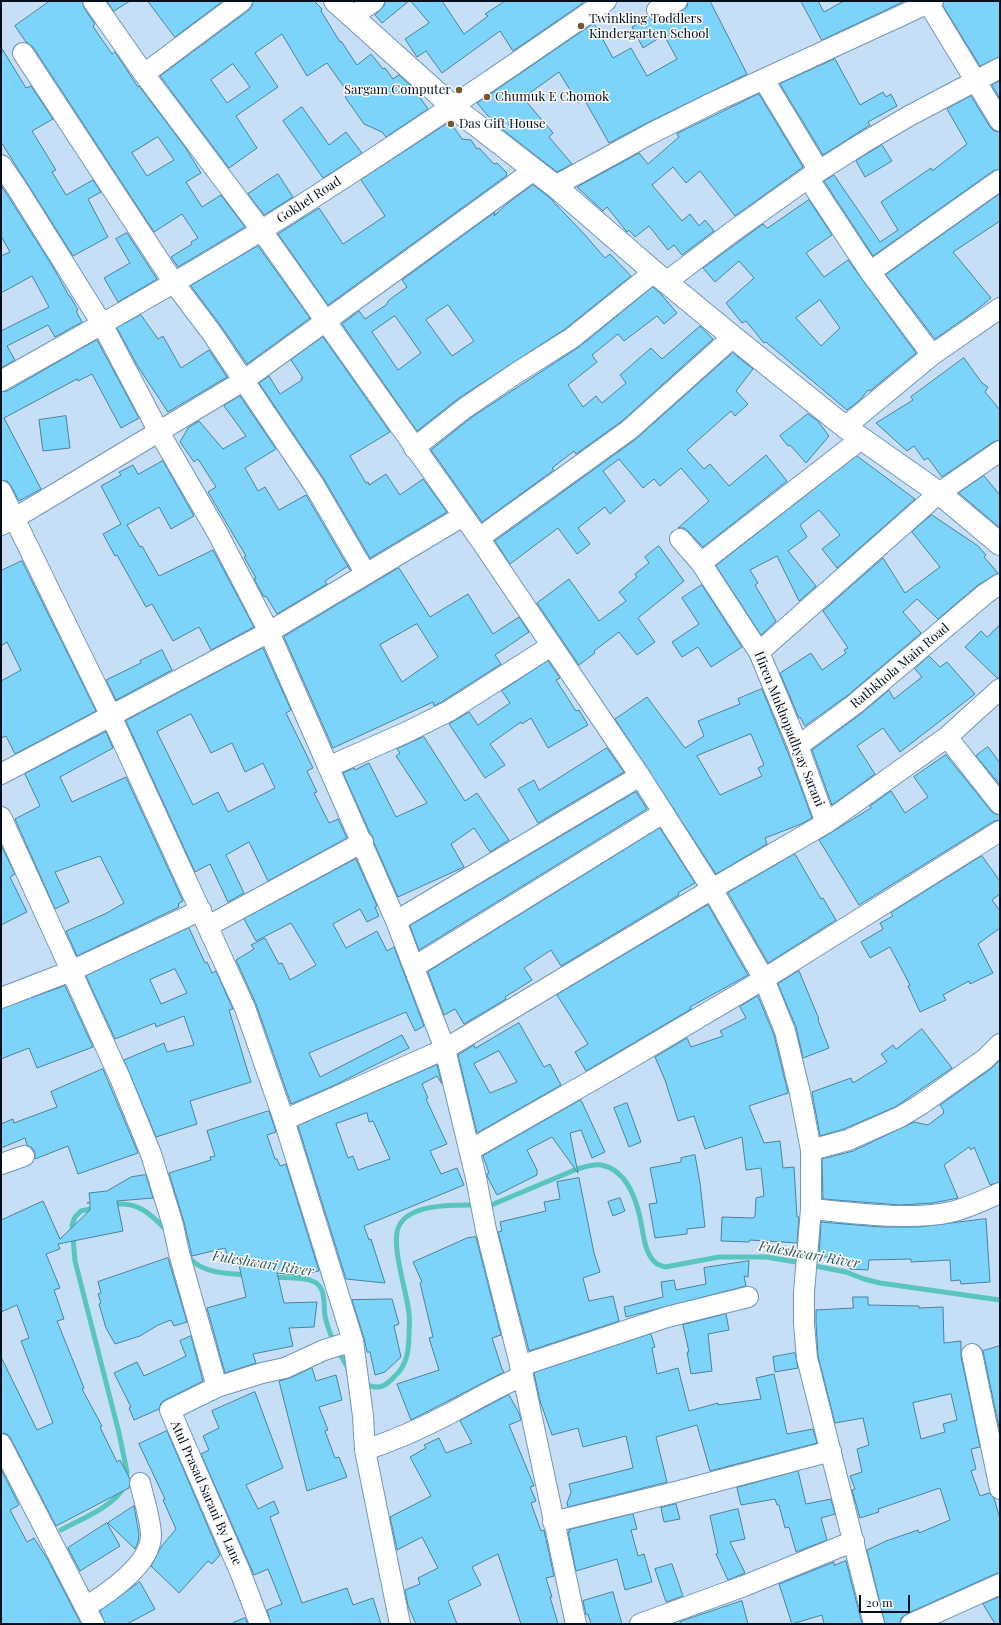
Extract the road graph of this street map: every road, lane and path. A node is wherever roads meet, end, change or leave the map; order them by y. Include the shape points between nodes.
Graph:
1 (93, 1) edge
2 (242, 1) edge
3 (335, 1) edge
4 (374, 1) edge
5 (606, 1) edge
6 (677, 1) edge
7 (929, 2) edge
8 (657, 10) dead end
9 (353, 16) junction
10 (23, 52) dead end
11 (1000, 68) edge
12 (144, 74) junction
13 (764, 80) junction
14 (975, 81) junction
15 (453, 107) junction
16 (1000, 121) edge
17 (1, 165) edge
18 (534, 170) junction
19 (813, 174) junction
20 (1000, 180) edge
21 (555, 186) junction
22 (262, 231) junction
23 (870, 272) junction
24 (660, 277) junction
25 (174, 283) junction
26 (1000, 308) edge
27 (325, 321) junction
28 (102, 324) junction
29 (733, 337) junction
30 (932, 355) junction
31 (1, 380) edge
32 (243, 381) junction
33 (159, 432) junction
34 (853, 433) junction
35 (414, 448) junction
36 (1000, 451) edge
37 (1, 492) edge
38 (939, 493) junction
39 (463, 516) junction
40 (8, 521) edge
41 (478, 538) junction
42 (680, 539) dead end
43 (1000, 544) edge
44 (701, 563) junction
45 (366, 574) junction
46 (1000, 584) edge
47 (269, 632) junction
48 (551, 646) junction
49 (759, 652) junction
50 (1000, 688) edge
51 (111, 716) junction
52 (947, 737) junction
53 (798, 746) junction
54 (328, 767) junction
55 (1, 774) edge
56 (640, 776) junction
57 (1000, 804) edge
58 (663, 813) junction
59 (1, 817) edge
60 (826, 824) junction
61 (1000, 831) edge
62 (363, 842) junction
63 (712, 889) junction
64 (204, 918) junction
65 (396, 921) junction
66 (414, 967) junction
67 (71, 971) junction
68 (764, 979) junction
69 (1, 998) edge
70 (1000, 1044) edge
71 (445, 1049) junction
72 (284, 1120) junction
73 (470, 1150) junction
74 (810, 1150) junction
75 (24, 1156) dead end
76 (1, 1164) edge
77 (1000, 1193) edge
78 (811, 1209) junction
79 (748, 1297) dead end
80 (343, 1348) junction
81 (972, 1354) dead end
82 (521, 1371) junction
83 (217, 1387) junction
84 (1, 1444) edge
85 (365, 1450) junction
86 (831, 1451) junction
87 (140, 1483) dead end
88 (1000, 1489) edge
89 (553, 1522) junction
90 (854, 1541) junction
91 (1000, 1584) edge
92 (85, 1607) junction
93 (94, 1624) edge
94 (260, 1624) edge
95 (400, 1624) edge
96 (576, 1624) edge
97 (640, 1624) edge
98 (874, 1624) edge
99 (911, 1624) edge

1 - 12 street
2 - 12 street
3 - 9 street
4 - 9 street
5 - 15 street, Gokhel Road
6 - 8 street
7 - 13 street
7 - 14 street
9 - 15 street
10 - 25 street
11 - 14 street
12 - 22 street
13 - 19 street
13 - 21 street via 650,134
14 - 16 street
14 - 19 street via 909,116
15 - 18 street
15 - 22 street, Gokhel Road
17 - 28 street via 18,188
18 - 21 street
18 - 27 street
19 - 23 street
19 - 24 street via 732,232
20 - 23 street
21 - 24 street
22 - 25 street, Gokhel Road
22 - 27 street
23 - 30 street
24 - 29 street
24 - 35 street via 476,400
25 - 28 street, Gokhel Road
25 - 32 street via 211,332
26 - 30 street
27 - 32 street
27 - 35 street
28 - 31 street, Gokhel Road
28 - 33 street
29 - 34 street
29 - 41 street via 629,430
30 - 34 street
32 - 33 street
32 - 45 street via 314,485
33 - 40 street
33 - 47 street via 217,532
34 - 38 street
34 - 44 street
35 - 39 street
36 - 38 street
37 - 40 street
38 - 43 street
38 - 49 street
39 - 41 street
39 - 45 street
40 - 51 street
41 - 48 street
42 - 44 street, Hiren Mukhopadhyay Sarani
44 - 49 street, Hiren Mukhopadhyay Sarani
45 - 47 street
46 - 53 street, Rathkhola Main Road via 855,704
47 - 51 street
47 - 54 street
48 - 54 street via 449,710 407,732
48 - 56 street
49 - 53 street, Hiren Mukhopadhyay Sarani
50 - 52 street
51 - 55 street
51 - 64 street
52 - 57 street
52 - 60 street
53 - 60 street, Hiren Mukhopadhyay Sarani
54 - 62 street
56 - 58 street
56 - 65 street
58 - 63 street
58 - 66 street
59 - 67 street
60 - 63 street
61 - 68 street
62 - 64 street
62 - 65 street
63 - 68 street
63 - 71 street
64 - 67 street
64 - 72 street via 245,1008
65 - 66 street
66 - 71 street
67 - 69 street
67 - 83 street via 151,1154 173,1224
68 - 73 street
68 - 74 street via 785,1031
70 - 74 street via 985,1059 900,1117 848,1140
71 - 72 street
71 - 73 street
72 - 80 street
73 - 82 street via 486,1230
74 - 78 street
75 - 76 street
77 - 78 street via 952,1212 928,1215 886,1215
78 - 86 street via 804,1324 807,1358
79 - 82 street via 668,1317
80 - 83 street via 286,1368
80 - 85 street via 363,1416
81 - 88 street
82 - 85 street via 502,1385 434,1421 388,1443
82 - 89 street
83 - 94 street, Atul Prasad Sarani By Lane via 170,1410 242,1574
84 - 92 street
85 - 95 street
86 - 89 street
86 - 90 street
87 - 92 street via 151,1535 149,1546 143,1558 117,1586
89 - 96 street
90 - 97 street via 744,1586
90 - 98 street
91 - 99 street
92 - 93 street

